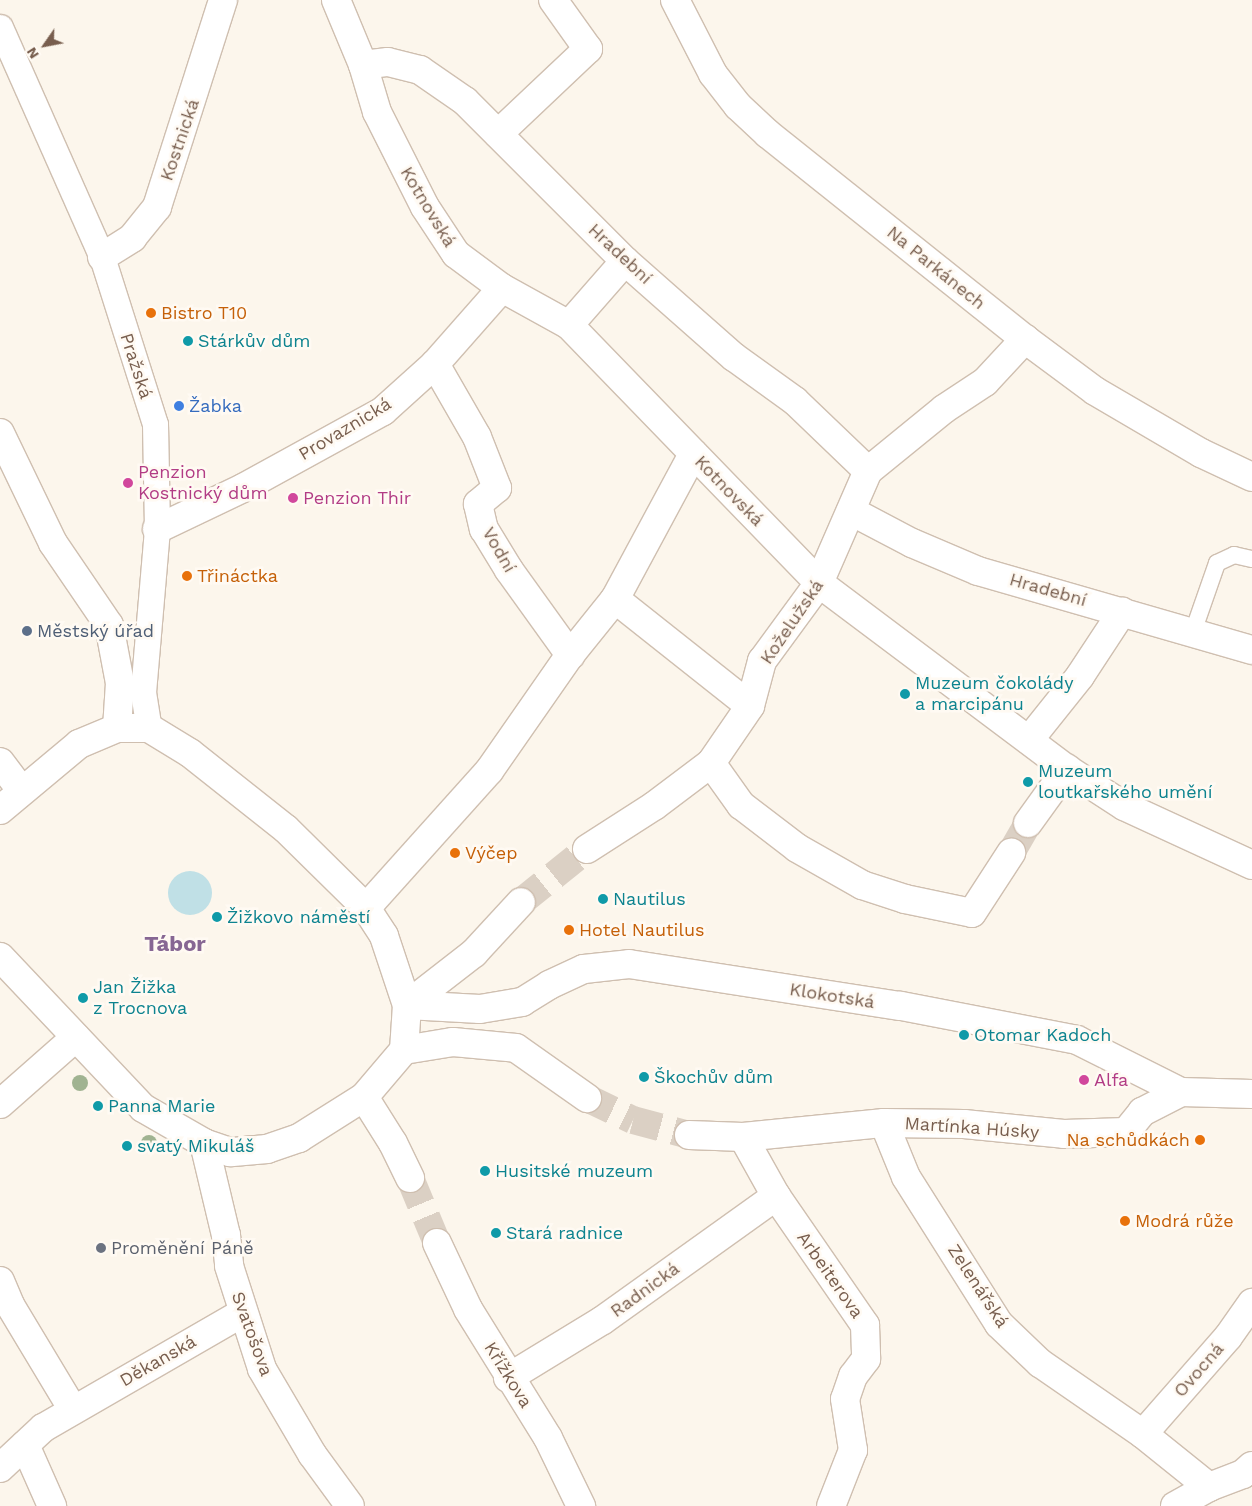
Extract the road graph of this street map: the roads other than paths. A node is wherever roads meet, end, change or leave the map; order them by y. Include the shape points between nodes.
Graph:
1 (223, 0) edge
2 (336, 0) edge
3 (552, 0) edge
4 (675, 0) edge
5 (0, 27) edge
6 (363, 65) junction
7 (498, 134) junction
8 (102, 257) junction
9 (625, 261) junction
10 (502, 288) junction
11 (569, 325) junction
12 (1025, 339) junction
13 (435, 364) junction
14 (0, 434) edge
15 (693, 454) junction
16 (868, 471) junction
17 (1252, 477) edge
18 (851, 511) junction
19 (157, 529) junction
20 (1252, 559) edge
21 (819, 583) junction
22 (615, 599) junction
23 (1122, 612) junction
24 (1193, 632) junction
25 (1252, 650) edge
26 (570, 655) junction
27 (750, 706) junction
28 (118, 728) junction
29 (148, 728) junction
30 (1029, 740) junction
31 (0, 762) edge
32 (711, 763) junction
33 (1067, 769) junction
34 (22, 791) junction
35 (0, 810) edge
36 (1028, 823) tunnel mouth
37 (587, 849) tunnel mouth
38 (1011, 853) tunnel mouth
39 (1252, 865) edge
40 (521, 902) tunnel mouth
41 (366, 908) junction
42 (0, 957) edge
43 (407, 1005) junction
44 (76, 1037) junction
45 (404, 1050) junction
46 (1181, 1092) junction
47 (1252, 1094) edge
48 (364, 1098) junction
49 (587, 1098) tunnel mouth
50 (0, 1104) edge
51 (884, 1123) junction
52 (689, 1135) tunnel mouth
53 (742, 1137) junction
54 (204, 1143) junction
55 (410, 1178) tunnel mouth
56 (776, 1196) junction
57 (437, 1243) tunnel mouth
58 (0, 1281) edge
59 (1252, 1303) edge
60 (5, 1310) edge
61 (242, 1312) junction
62 (508, 1378) junction
63 (73, 1410) junction
64 (1143, 1434) junction
65 (25, 1445) junction
66 (1252, 1466) edge
67 (0, 1468) edge
68 (1209, 1487) junction
69 (52, 1506) edge
70 (350, 1506) edge
71 (581, 1506) edge
72 (831, 1506) edge
73 (1175, 1506) edge

1 - 8 street, Kostnická via 157,207 132,238
2 - 6 street, Kotnovská
3 - 7 street via 588,49
4 - 12 street, Na Parkánech via 713,74 744,112
5 - 8 street, Pražská
6 - 7 street, Hradební via 388,62 420,70 465,101
6 - 10 street, Kotnovská via 377,112 425,207 456,254
7 - 9 street, Hradební
8 - 19 street, Pražská via 155,424
9 - 11 street
9 - 16 street, Hradební via 734,357 795,401
10 - 11 street, Kotnovská via 530,300
10 - 13 street, Provaznická
11 - 15 street, Kotnovská
12 - 16 street, Koželužská via 985,382 944,409
12 - 17 street, Na Parkánech via 1095,391 1201,453
13 - 19 street, Provaznická via 383,411 243,488
13 - 26 street, Vodní via 477,437 497,488 478,504 484,529 508,570
14 - 28 street via 53,543 109,625 120,683
15 - 21 street, Kotnovská
15 - 22 street
16 - 18 street, Koželužská
18 - 21 street, Koželužská
18 - 23 street, Hradební via 912,543 978,571
19 - 29 street, Pražská via 143,692
20 - 24 lane via 1234,555 1217,563
21 - 27 street, Koželužská via 762,661
21 - 30 street, Kotnovská
22 - 26 street
22 - 27 street
23 - 24 street, Hradební
23 - 30 street via 1080,676
24 - 25 street, Hradební
26 - 41 street via 489,770
27 - 32 street, Koželužská
28 - 29 street
28 - 34 street via 79,744
29 - 41 street via 190,753 286,829
30 - 33 street, Kotnovská
31 - 34 street
32 - 37 street, Koželužská via 654,806
32 - 38 street via 741,805 797,848 862,885 905,899 972,913
33 - 36 street
33 - 39 street, Kotnovská via 1124,806
34 - 35 street
40 - 43 street via 474,953
41 - 43 street via 384,936
42 - 44 street
43 - 45 street
43 - 46 street, Klokotská via 480,1009 522,1002 549,984 584,969 628,964 901,1006 1077,1040
44 - 50 street
44 - 54 street via 143,1108
45 - 48 street
45 - 49 street via 453,1042 516,1048
46 - 47 street, Klokotská
46 - 51 street, Martínka Húsky via 1142,1112 1126,1132 1064,1134 964,1124
48 - 54 street via 299,1138 267,1149 230,1152
48 - 55 street via 393,1143
51 - 53 street, Martínka Húsky
51 - 64 street, Zelenářská via 906,1177 999,1324 1040,1363
52 - 53 street, Martínka Húsky
53 - 56 street, Arbeiterova
54 - 61 street, Svatošova via 226,1235 228,1266
56 - 62 street, Radnická via 603,1320
56 - 72 street, Arbeiterova via 865,1325 866,1359 853,1376 845,1399 853,1450
57 - 62 street, Křížkova via 468,1309
58 - 60 street
59 - 64 street, Ovocná via 1228,1337
60 - 63 street
61 - 63 street, Děkanská
61 - 70 street, Svatošova via 262,1369 312,1454
62 - 71 street, Křížkova via 548,1438
63 - 65 street, Děkanská via 42,1428
64 - 68 street, Zelenářská
65 - 67 street, Děkanská
65 - 69 street
66 - 68 street via 1243,1474
68 - 73 street

